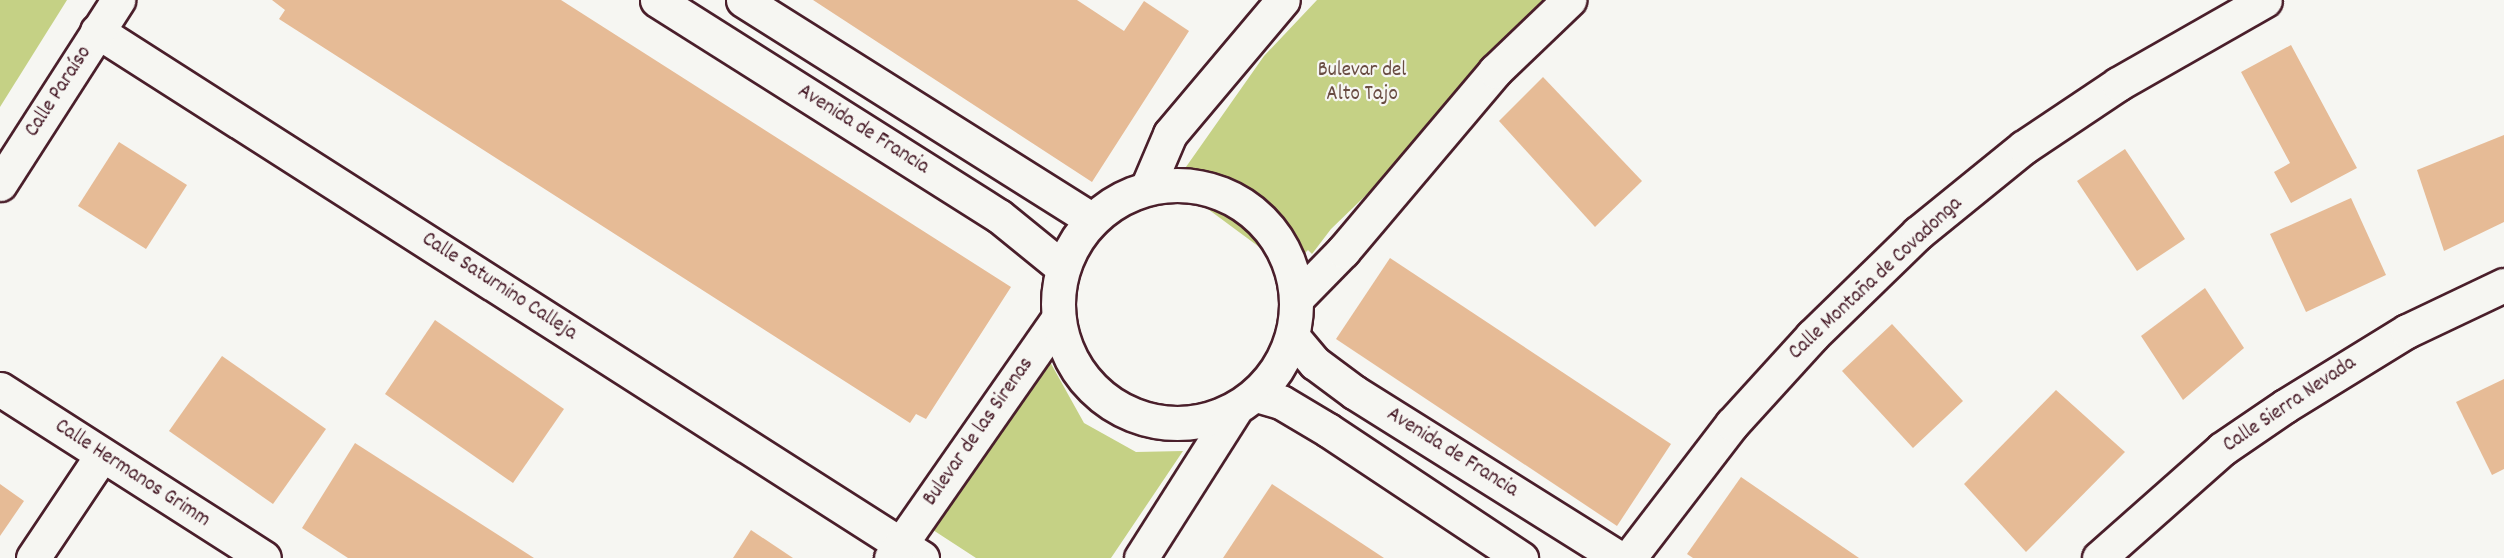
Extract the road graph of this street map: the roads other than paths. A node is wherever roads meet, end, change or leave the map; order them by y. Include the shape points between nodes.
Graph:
1 (118, 0) edge
2 (657, 0) edge
3 (743, 0) edge
4 (1283, 0) edge
5 (1569, 0) edge
6 (2265, 0) edge
7 (97, 31) junction
8 (0, 184) edge
9 (1146, 188) junction
10 (1092, 220) junction
11 (1063, 268) junction
12 (2504, 285) edge
13 (1297, 298) junction
14 (1058, 319) junction
15 (1293, 337) junction
16 (0, 389) edge
17 (1246, 402) junction
18 (102, 455) junction
19 (904, 553) edge
20 (33, 558) edge
21 (264, 558) edge
22 (1141, 558) edge
23 (1521, 558) edge
24 (1619, 558) edge
25 (1629, 558) edge
26 (2099, 558) edge

1 - 7 street, Calle Paraíso
2 - 11 street, Avenida de Francia via 999,216
3 - 10 street
4 - 9 street via 1170,134
5 - 13 street via 1495,71 1343,252
6 - 25 street, Calle Montaña de Covadonga via 2118,84 2034,140 1918,233 1812,336 1732,424
7 - 8 street, Calle Paraíso
7 - 19 street, Calle Saturnino Calleja
9 - 10 street via 1117,200
9 - 13 street via 1174,184 1207,188 1236,199 1260,217 1279,241
10 - 11 street via 1074,242
11 - 14 street
12 - 26 street, Calle Sierra Nevada via 2407,331 2285,406 2222,449
13 - 15 street
14 - 17 street via 1076,368 1112,405 1143,419 1186,424
14 - 19 street, Bulevar de las Sirenas
15 - 17 street via 1272,378
15 - 24 street, Avenida de Francia via 1315,363 1354,392
16 - 18 street, Calle Hermanos Grimm
17 - 22 street
17 - 23 street via 1281,402
18 - 20 street
18 - 21 street, Calle Hermanos Grimm

